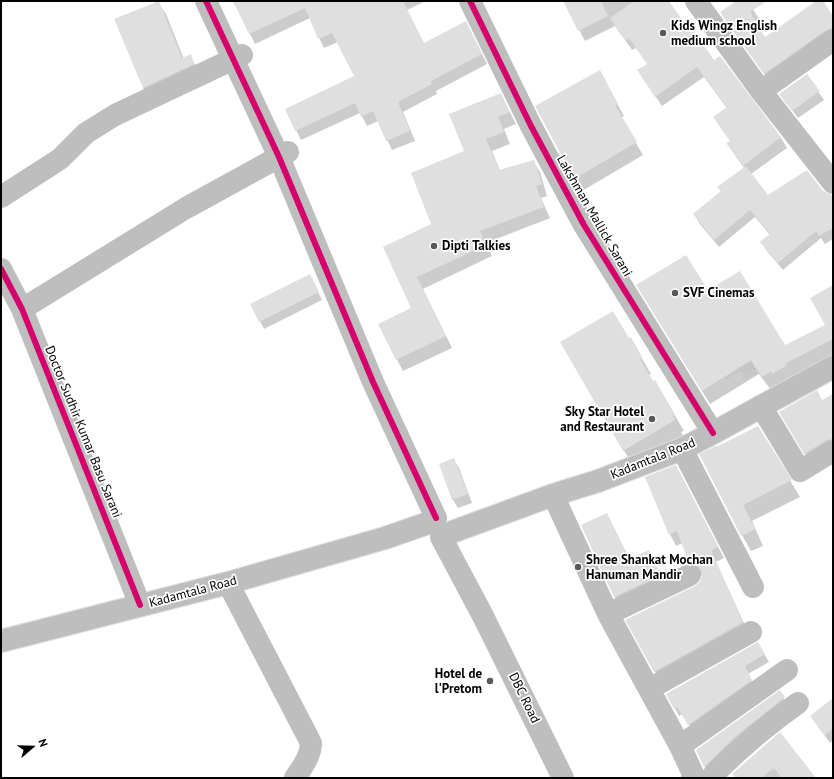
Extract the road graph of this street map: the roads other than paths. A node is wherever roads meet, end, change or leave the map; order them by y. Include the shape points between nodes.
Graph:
1 (206, 1) edge
2 (216, 1) edge
3 (470, 1) edge
4 (696, 1) edge
5 (833, 40) edge
6 (238, 57) junction
7 (761, 91) junction
8 (284, 155) junction
9 (833, 183) edge
10 (1, 197) edge
11 (1, 268) edge
12 (22, 310) junction
13 (833, 367) edge
14 (761, 406) junction
15 (713, 433) junction
16 (682, 449) junction
17 (833, 451) edge
18 (553, 495) junction
19 (443, 526) junction
20 (690, 575) dead end
21 (228, 583) junction
22 (753, 587) dead end
23 (140, 605) junction
24 (608, 614) junction
25 (751, 632) dead end
26 (1, 641) edge
27 (787, 670) dead end
28 (649, 689) junction
29 (798, 703) dead end
30 (680, 746) junction
31 (705, 777) edge
32 (295, 778) edge
33 (563, 778) edge

1 - 6 street
2 - 6 street
3 - 15 street, Lakshman Mallick Sarani via 531,126 584,225
4 - 7 street
5 - 7 street
6 - 8 street, DBC Road
6 - 10 street via 99,124 60,159
7 - 9 street
8 - 12 street via 186,208
8 - 19 street, DBC Road via 373,382
11 - 12 street, Doctor Sudhir Kumar Basu Sarani
12 - 23 street, Doctor Sudhir Kumar Basu Sarani
13 - 14 street, Kadamtala Road
14 - 15 street, Kadamtala Road
14 - 17 street via 800,471
15 - 16 street, Kadamtala Road
16 - 18 street, Kadamtala Road
16 - 22 street
18 - 19 street, Kadamtala Road
18 - 24 street
19 - 21 street, Kadamtala Road via 385,538
19 - 33 street, DBC Road via 484,618
20 - 24 street
21 - 23 street, Kadamtala Road
21 - 32 street via 311,743 311,750
23 - 26 street, Kadamtala Road
24 - 28 street
25 - 28 street
27 - 30 street
28 - 30 street
29 - 31 street
30 - 31 street

